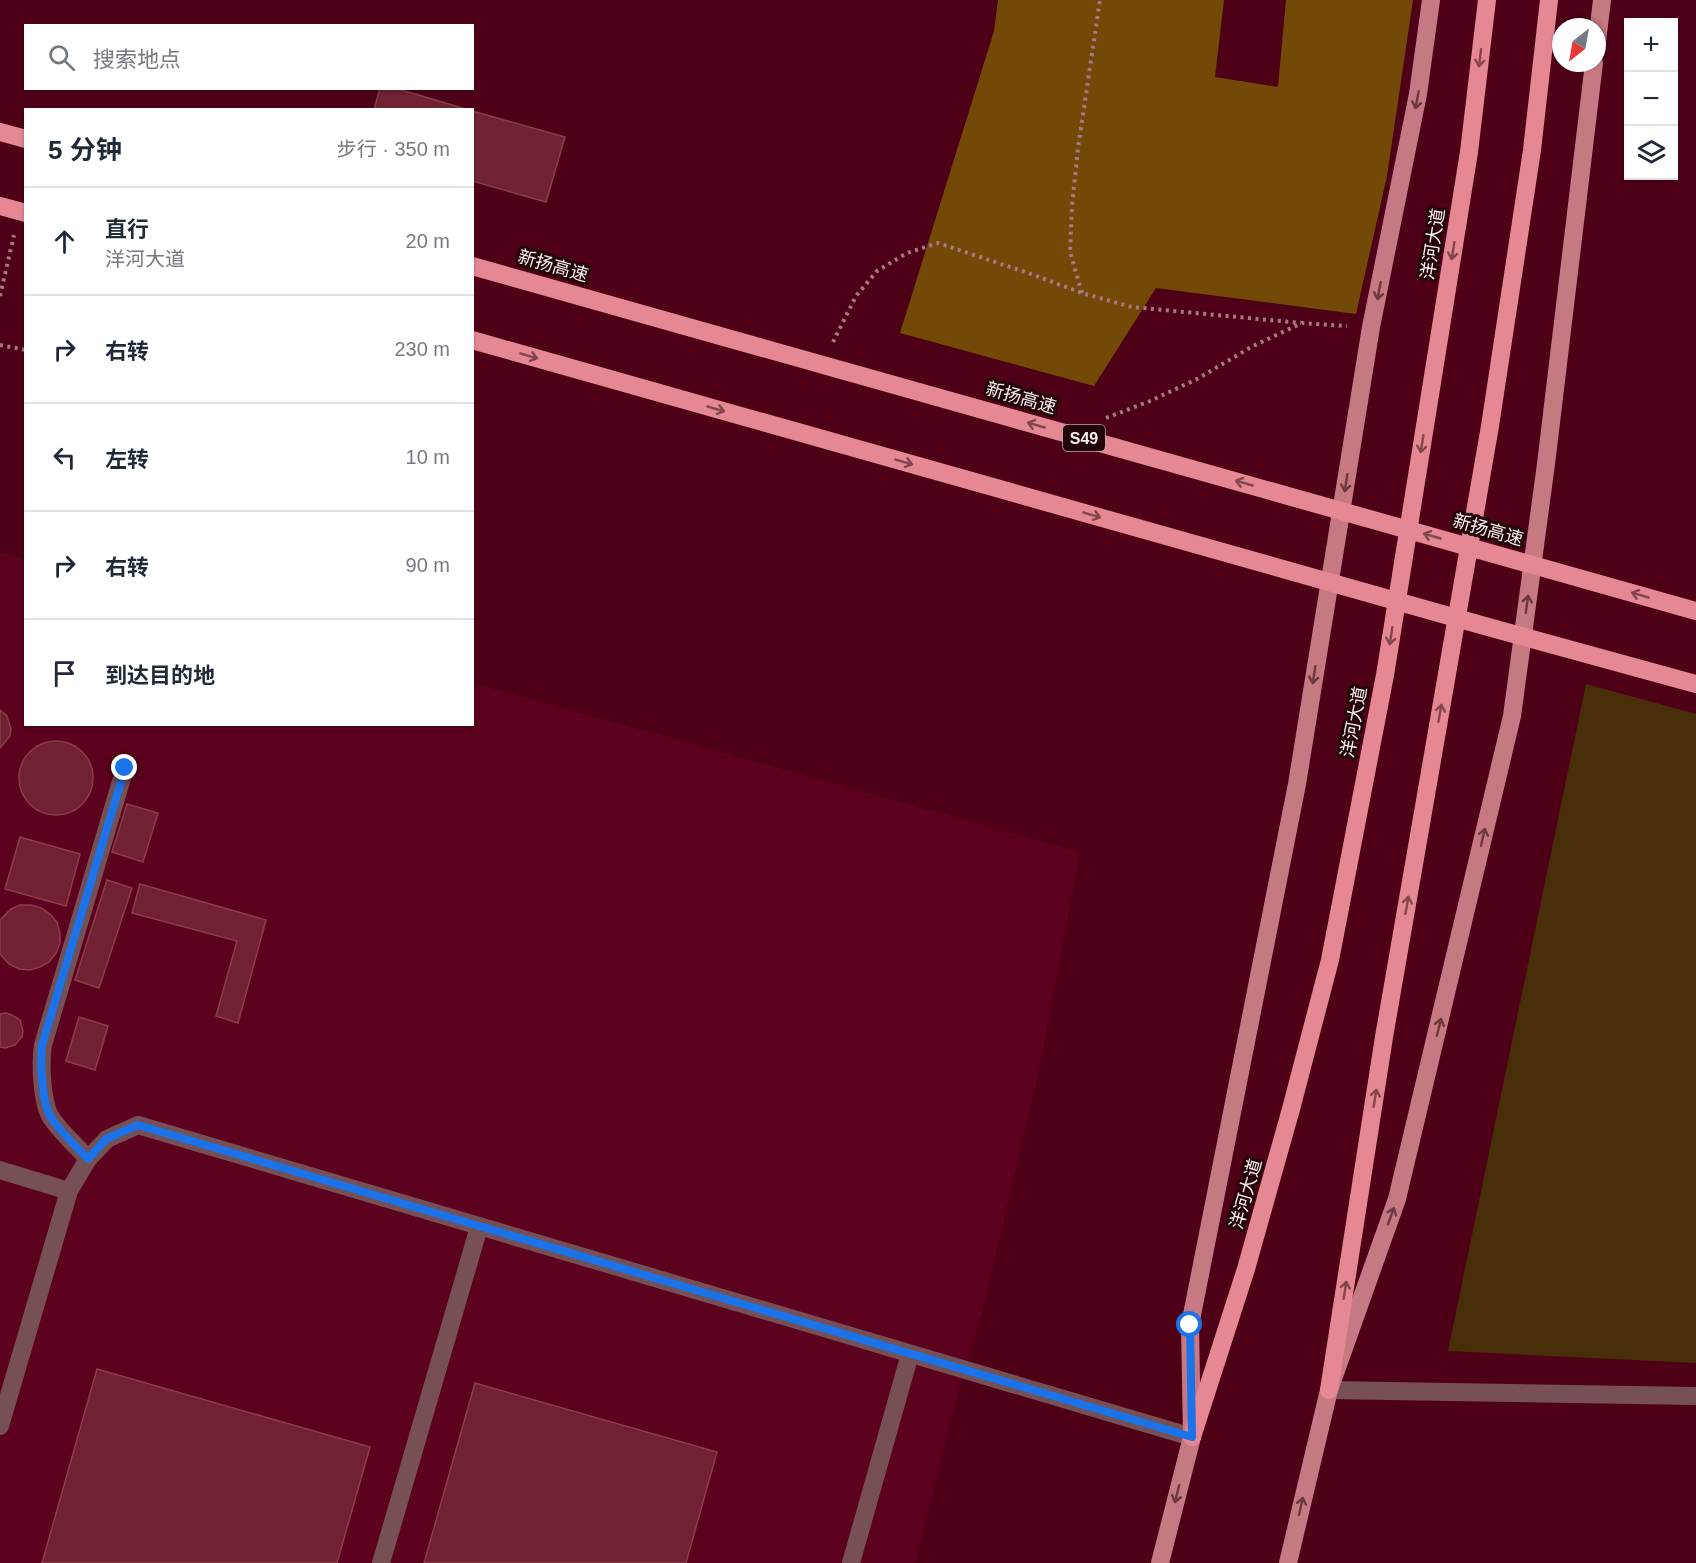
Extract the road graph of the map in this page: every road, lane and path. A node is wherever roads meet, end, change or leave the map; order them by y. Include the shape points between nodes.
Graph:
1 (1100, 0) edge
2 (1431, 0) edge
3 (1487, 0) edge
4 (1549, 0) edge
5 (1602, 0) edge
6 (1600, 18) edge
7 (1593, 72) edge
8 (0, 132) edge
9 (24, 139) edge
10 (0, 206) edge
11 (24, 212) edge
12 (15, 229) dead end
13 (474, 267) edge
14 (1082, 293) junction
15 (0, 296) edge
16 (1302, 323) junction
17 (1371, 327) junction
18 (474, 341) edge
19 (0, 345) edge
20 (843, 347) dead end
21 (24, 350) edge
22 (1095, 416) dead end
23 (1696, 611) edge
24 (1696, 684) edge
25 (125, 768) dead end
26 (88, 1159) junction
27 (0, 1170) edge
28 (69, 1191) junction
29 (479, 1227) junction
30 (909, 1354) junction
31 (1329, 1390) junction
32 (1696, 1395) edge
33 (0, 1426) edge
34 (1192, 1437) junction
35 (381, 1563) edge
36 (851, 1563) edge
37 (1160, 1563) edge
38 (1288, 1563) edge

1 - 14 path via 1072,206 1070,252
2 -> 17 main road, 洋河大道 via 1418,94
3 -> 34 highway, 洋河大道 via 1469,152 1387,663 1330,960 1250,1258
31 -> 4 highway via 1384,1037 1490,426 1532,150
5 - 6 main road
31 -> 7 main road via 1397,1199 1512,716
8 - 9 highway
10 - 11 highway, bridge
12 - 15 path
23 -> 13 highway, 新扬高速 / S49, bridge
14 - 16 path via 1132,306
14 - 20 path via 938,243 907,253 877,271 856,296 832,344
16 - 17 path
16 - 22 path via 1150,401 1106,418
17 -> 34 main road, 洋河大道 via 1297,784 1190,1325
18 -> 24 highway, bridge
19 - 21 path
25 - 26 street via 42,1045 42,1075 50,1115
26 - 28 street
26 - 29 street via 106,1139 138,1125
27 - 28 street
28 - 33 street
29 - 30 street
29 - 35 street
30 - 34 street
30 - 36 street
31 - 32 street
38 -> 31 main road
34 -> 37 main road, 洋河大道

